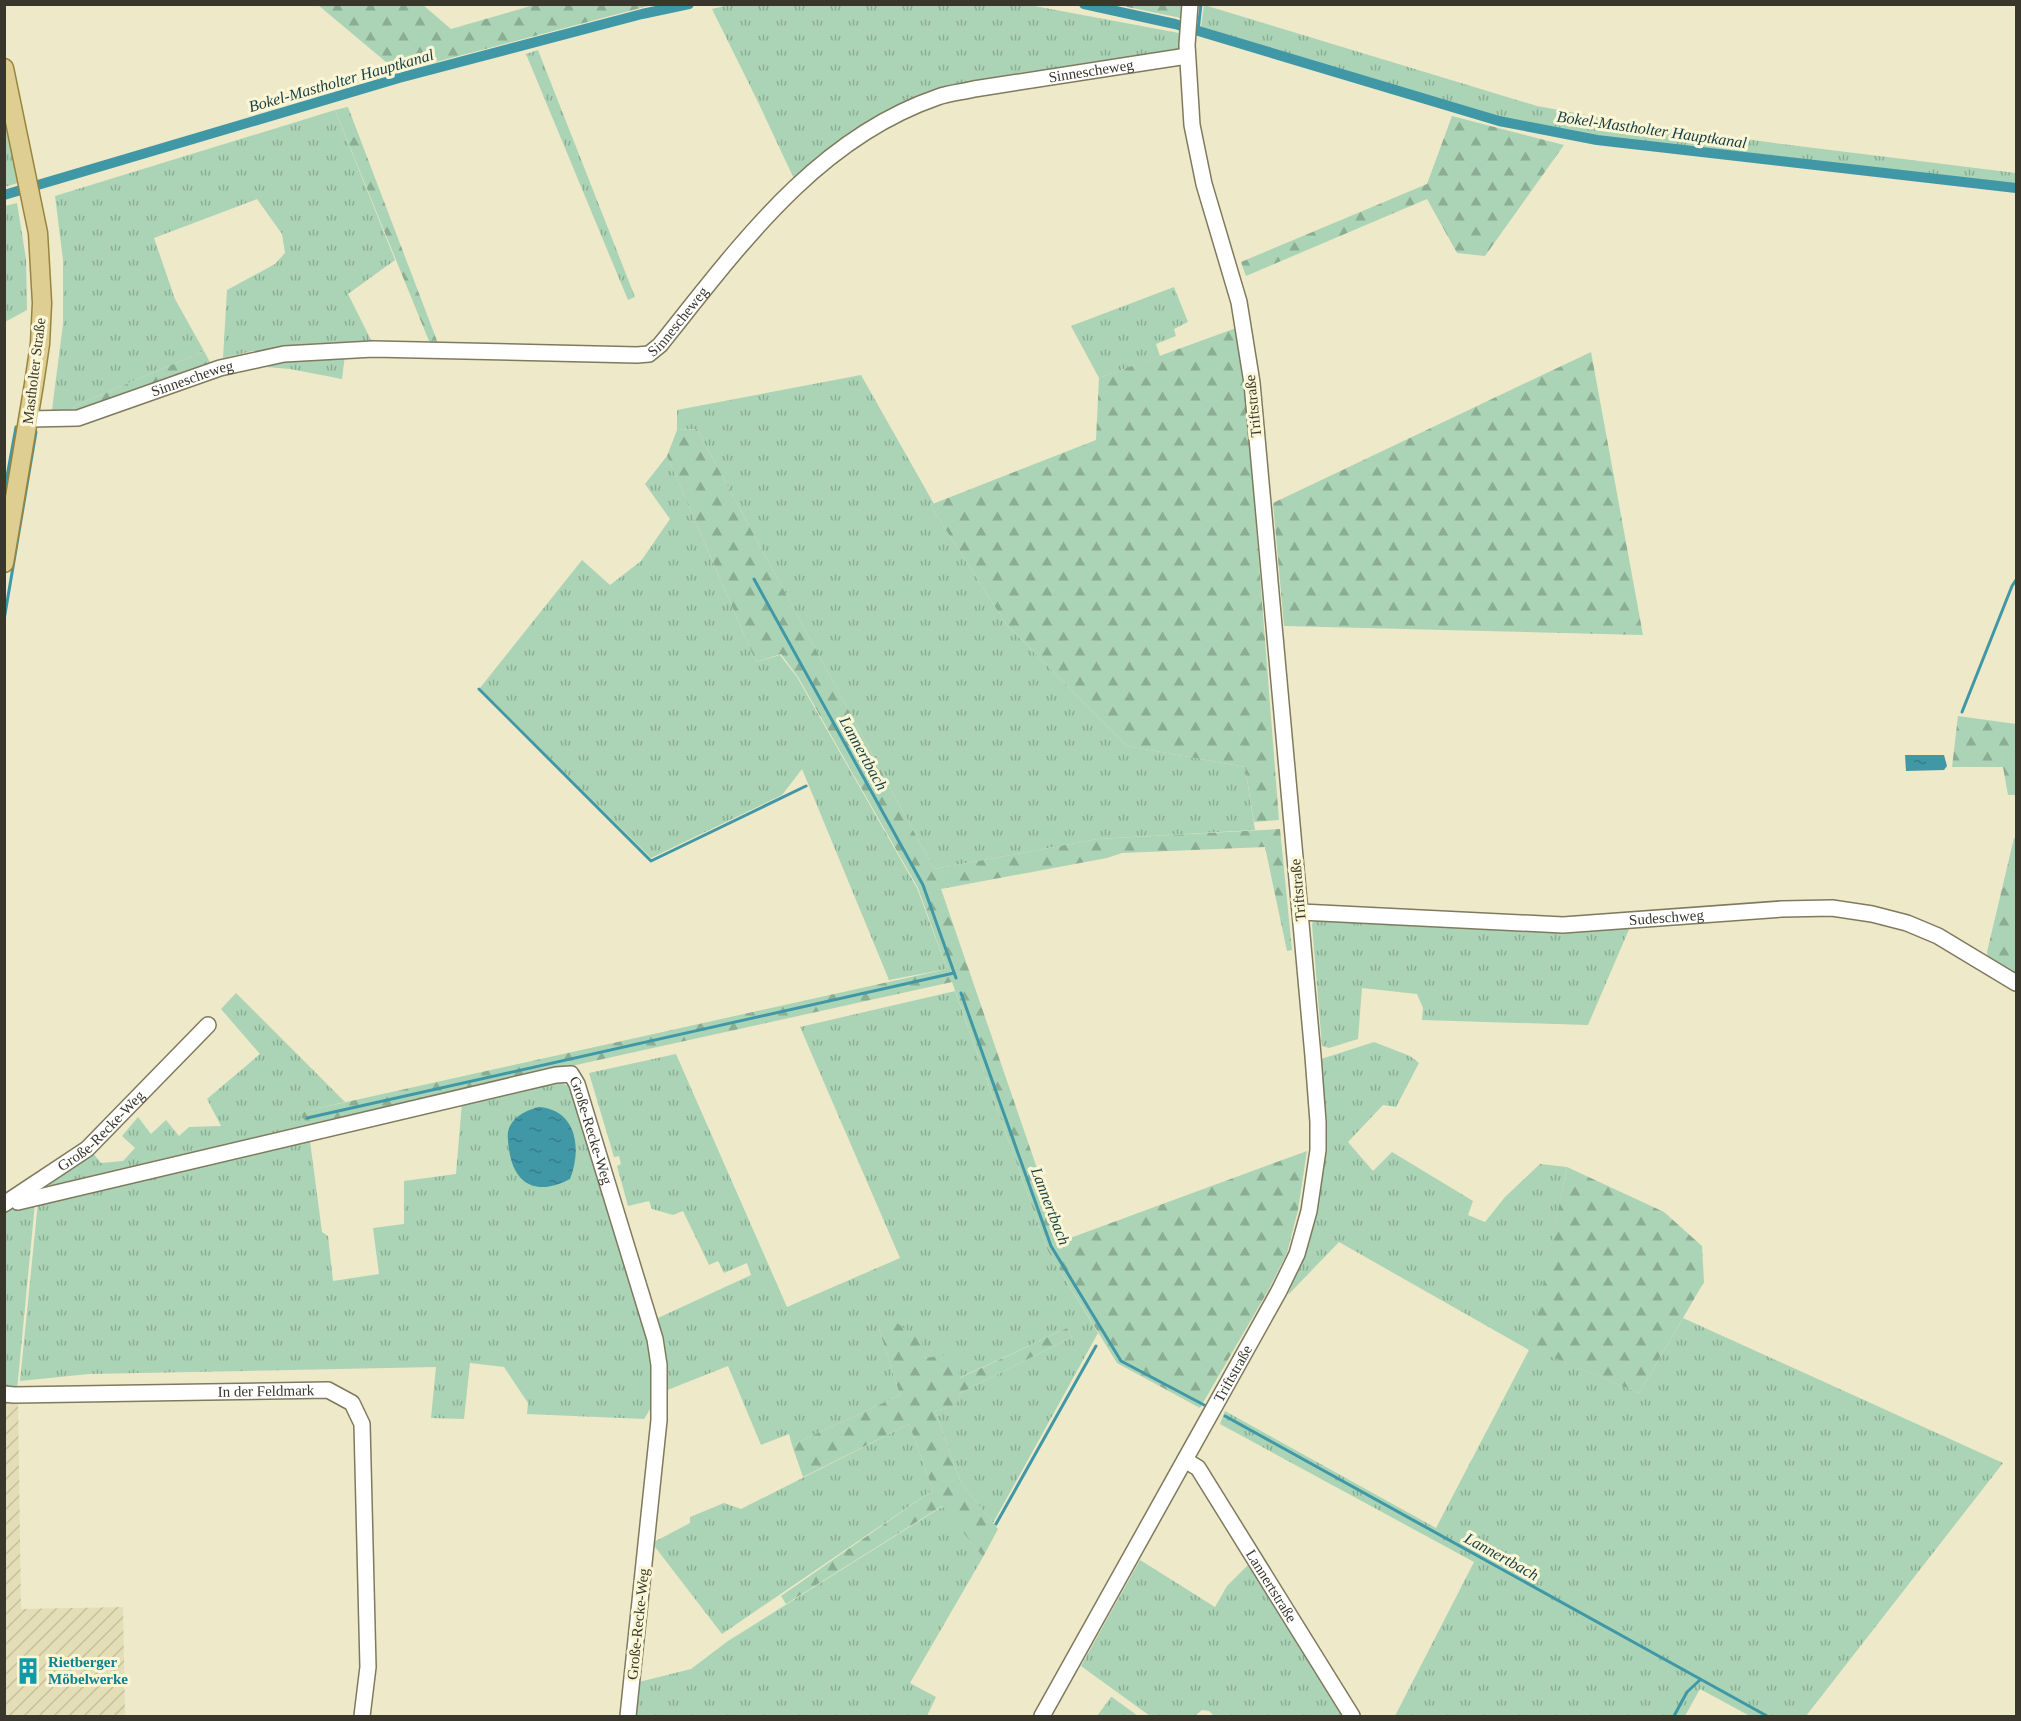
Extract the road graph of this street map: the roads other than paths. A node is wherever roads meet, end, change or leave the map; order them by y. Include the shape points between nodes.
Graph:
1 (1189, 7) edge
2 (1187, 51) junction
3 (4, 68) edge
4 (9, 108) edge
5 (29, 418) junction
6 (4, 563) edge
7 (1301, 912) junction
8 (2016, 983) edge
9 (208, 1025) dead end
10 (40, 1181) junction
11 (48, 1195) junction
12 (10, 1201) edge
13 (4, 1394) edge
14 (1185, 1460) junction
15 (362, 1716) edge
16 (628, 1716) edge
17 (1042, 1716) edge
18 (1352, 1716) edge

1 - 2 street, Triftstraße
2 - 5 street, Sinnescheweg via 939,96 884,120 835,152 757,225 649,354 373,349 284,354 220,369 78,418
2 - 7 street, Triftstraße via 1192,125 1204,184 1239,302 1252,383
3 - 4 main road, Mastholter Straße
4 - 5 main road, Mastholter Straße via 33,205 40,259 40,344
5 - 6 main road, Mastholter Straße
7 - 8 street, Sudeschweg via 1563,926 1832,908 1907,923 1938,936
7 - 14 street, Triftstraße via 1318,1122 1309,1211 1297,1254 1279,1291
9 - 10 street, Große-Recke-Weg via 87,1149
10 - 11 street
10 - 12 street, Große-Recke-Weg
11 - 12 street, Große-Recke-Weg
11 - 16 street, Große-Recke-Weg via 571,1074 655,1339 659,1365 659,1420
13 - 15 street, In der Feldmark via 328,1390 352,1403 362,1424 368,1667
14 - 17 street, Triftstraße
14 - 18 street, Lannertstraße via 1198,1468

